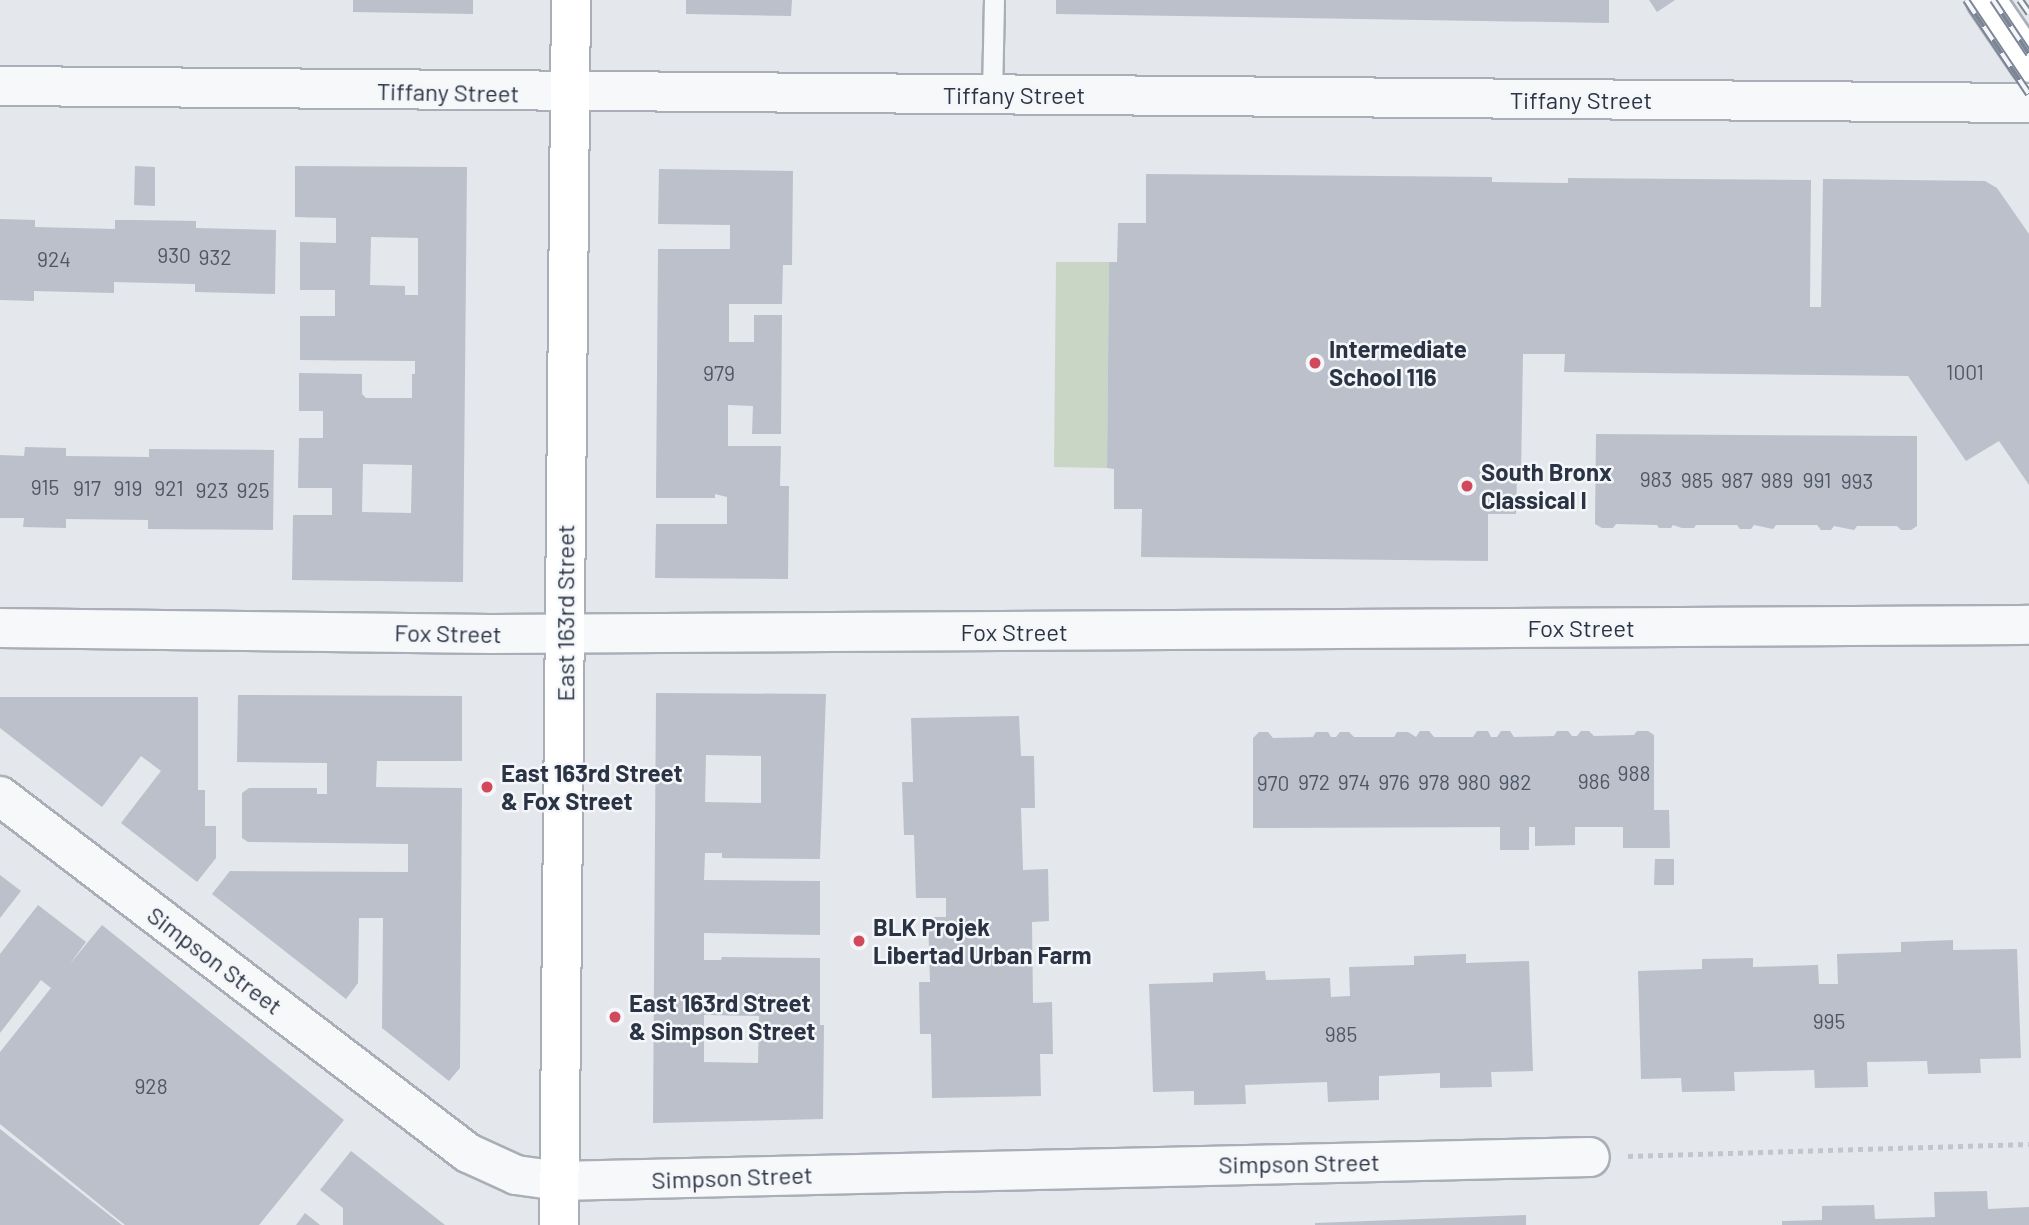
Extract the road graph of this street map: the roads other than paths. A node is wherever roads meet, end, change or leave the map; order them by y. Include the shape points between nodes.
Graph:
1 (571, 0) edge
2 (994, 0) edge
3 (1986, 0) edge
4 (2029, 63) edge
5 (0, 86) edge
6 (569, 93) junction
7 (992, 95) junction
8 (2029, 103) edge
9 (2029, 625) edge
10 (0, 628) edge
11 (564, 634) junction
12 (0, 796) edge
13 (1590, 1157) road end
14 (559, 1181) junction
15 (558, 1225) edge

1 - 6 main road, East 163rd Street
2 - 7 lane
3 - 4 main road
5 - 6 street, Tiffany Street
6 - 7 street, Tiffany Street
6 - 11 main road, East 163rd Street
7 - 8 street, Tiffany Street
9 - 11 street, Fox Street
10 - 11 street, Fox Street
11 - 14 main road, East 163rd Street
12 - 14 street, Simpson Street via 468,1153 516,1175
13 - 14 street, Simpson Street
14 - 15 main road, East 163rd Street

